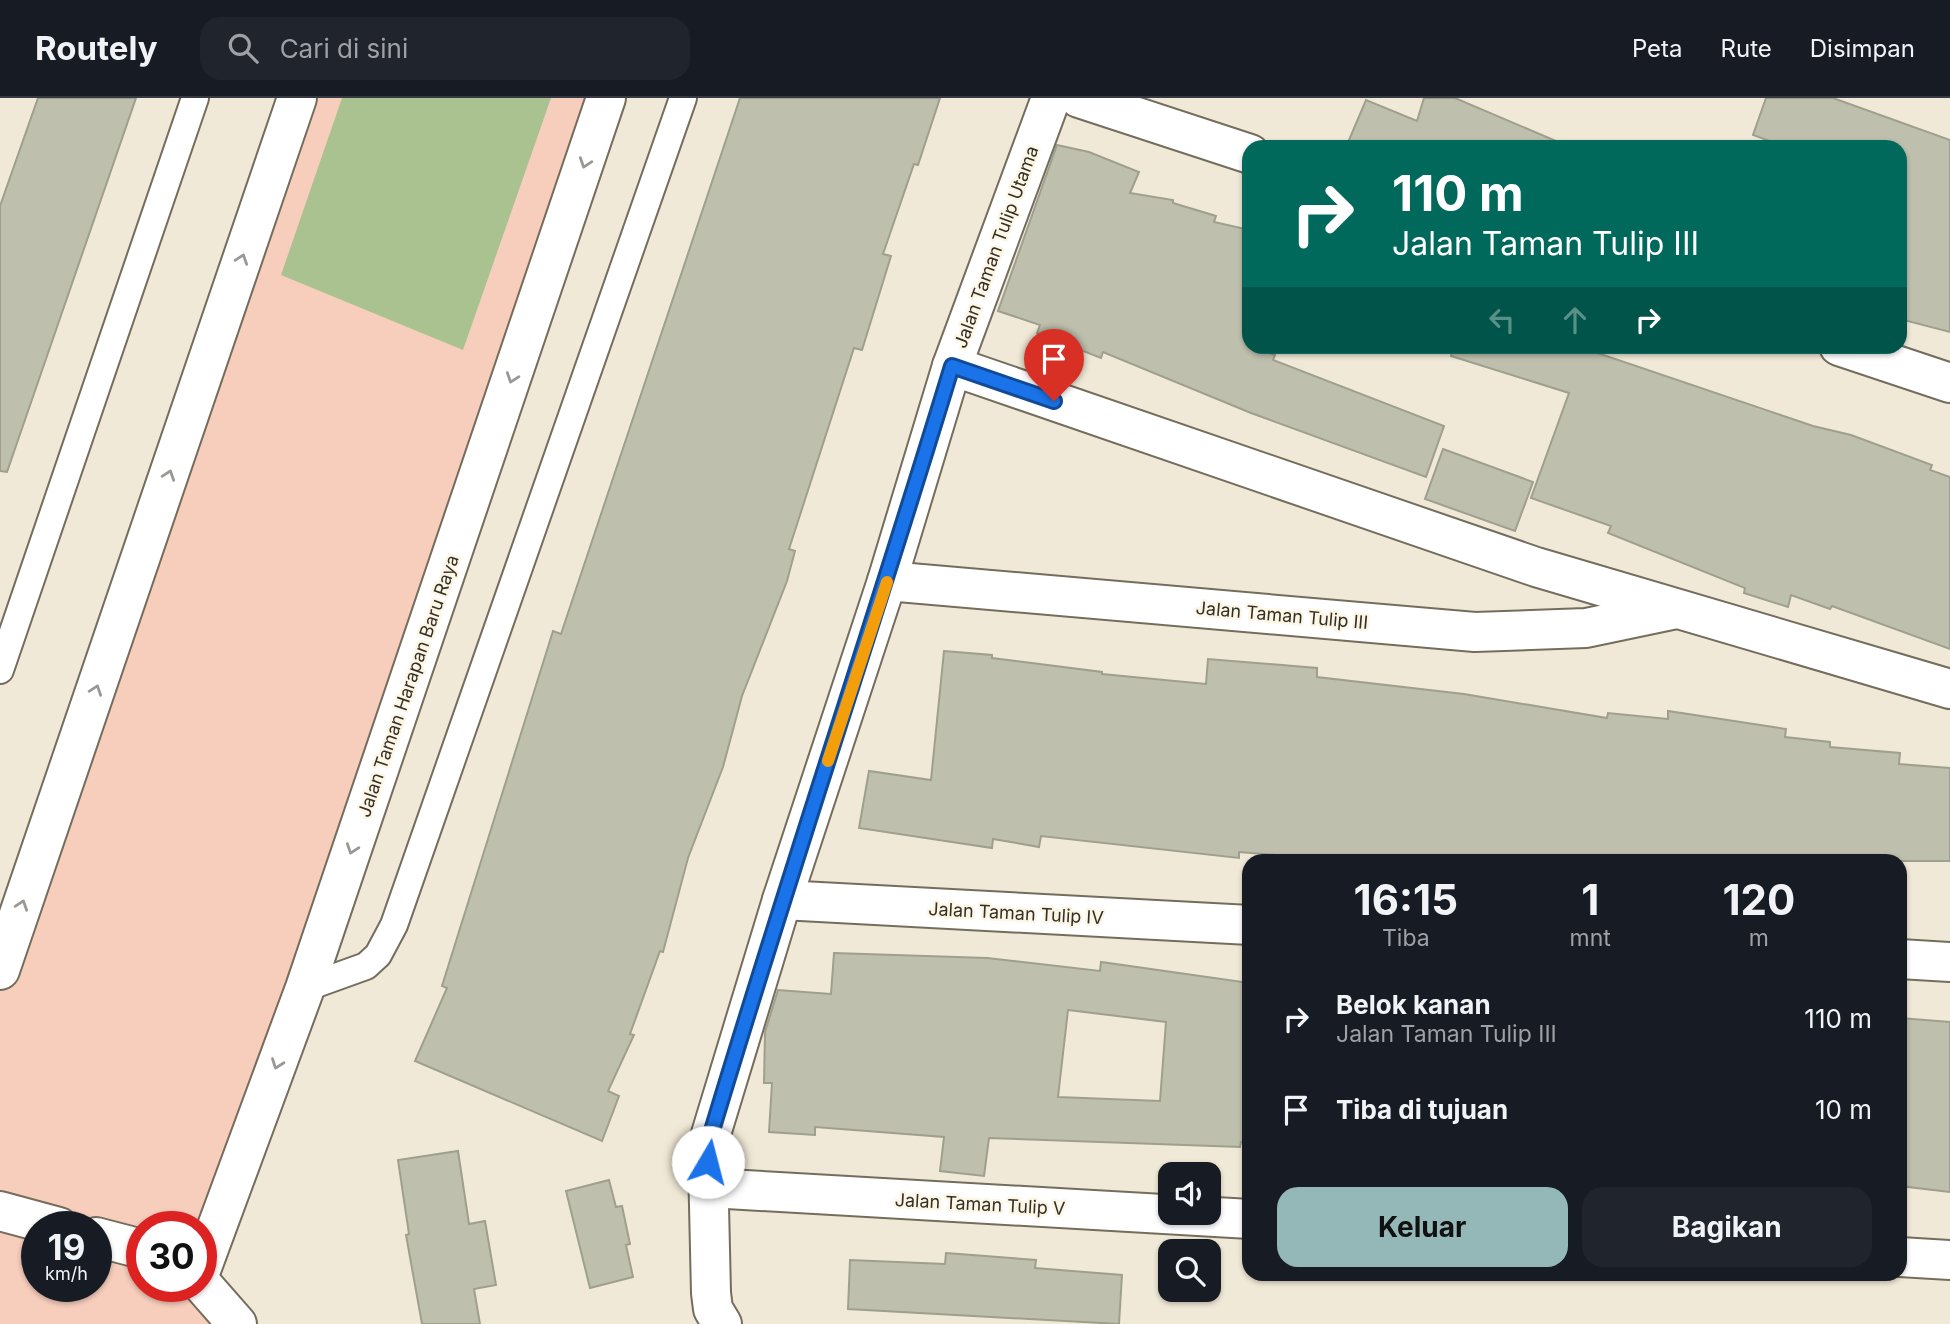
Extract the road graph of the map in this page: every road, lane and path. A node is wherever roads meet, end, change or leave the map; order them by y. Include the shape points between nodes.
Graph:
1 (195, 98) edge
2 (297, 98) edge
3 (606, 98) edge
4 (683, 98) edge
5 (1051, 98) edge
6 (1079, 98) edge
7 (1242, 151) edge
8 (1863, 354) edge
9 (952, 366) junction
10 (1950, 383) edge
11 (887, 581) junction
12 (1676, 610) junction
13 (0, 670) edge
14 (1950, 689) edge
15 (782, 900) junction
16 (1242, 925) edge
17 (1907, 959) edge
18 (1950, 962) edge
19 (0, 970) edge
20 (305, 988) junction
21 (710, 1188) junction
22 (0, 1211) edge
23 (21, 1217) edge
24 (1242, 1219) edge
25 (217, 1227) edge
26 (1907, 1257) edge
27 (1950, 1260) edge
28 (217, 1301) edge
29 (237, 1324) edge
30 (722, 1324) edge

1 - 13 lane
19 -> 2 street
3 -> 20 street, Jalan Taman Harapan Baru Raya
4 - 20 lane via 394,925 378,956 366,966
5 - 9 street, Jalan Taman Tulip Utama
6 - 7 street
8 - 10 street
9 - 11 street, Jalan Taman Tulip Utama
9 - 12 street, Jalan Taman Tulip III via 1536,567
11 - 12 street, Jalan Taman Tulip III via 1475,632 1587,628
11 - 15 street, Jalan Taman Tulip Utama
12 - 14 street, Jalan Taman Tulip III
15 - 16 street, Jalan Taman Tulip IV
15 - 21 street, Jalan Taman Tulip Utama via 711,1134
17 - 18 street
20 -> 25 street, Jalan Taman Harapan Baru Raya
21 - 24 street, Jalan Taman Tulip V
21 - 30 street, Jalan Taman Tulip Utama via 711,1293
22 - 23 street
26 - 27 street
28 - 29 street

